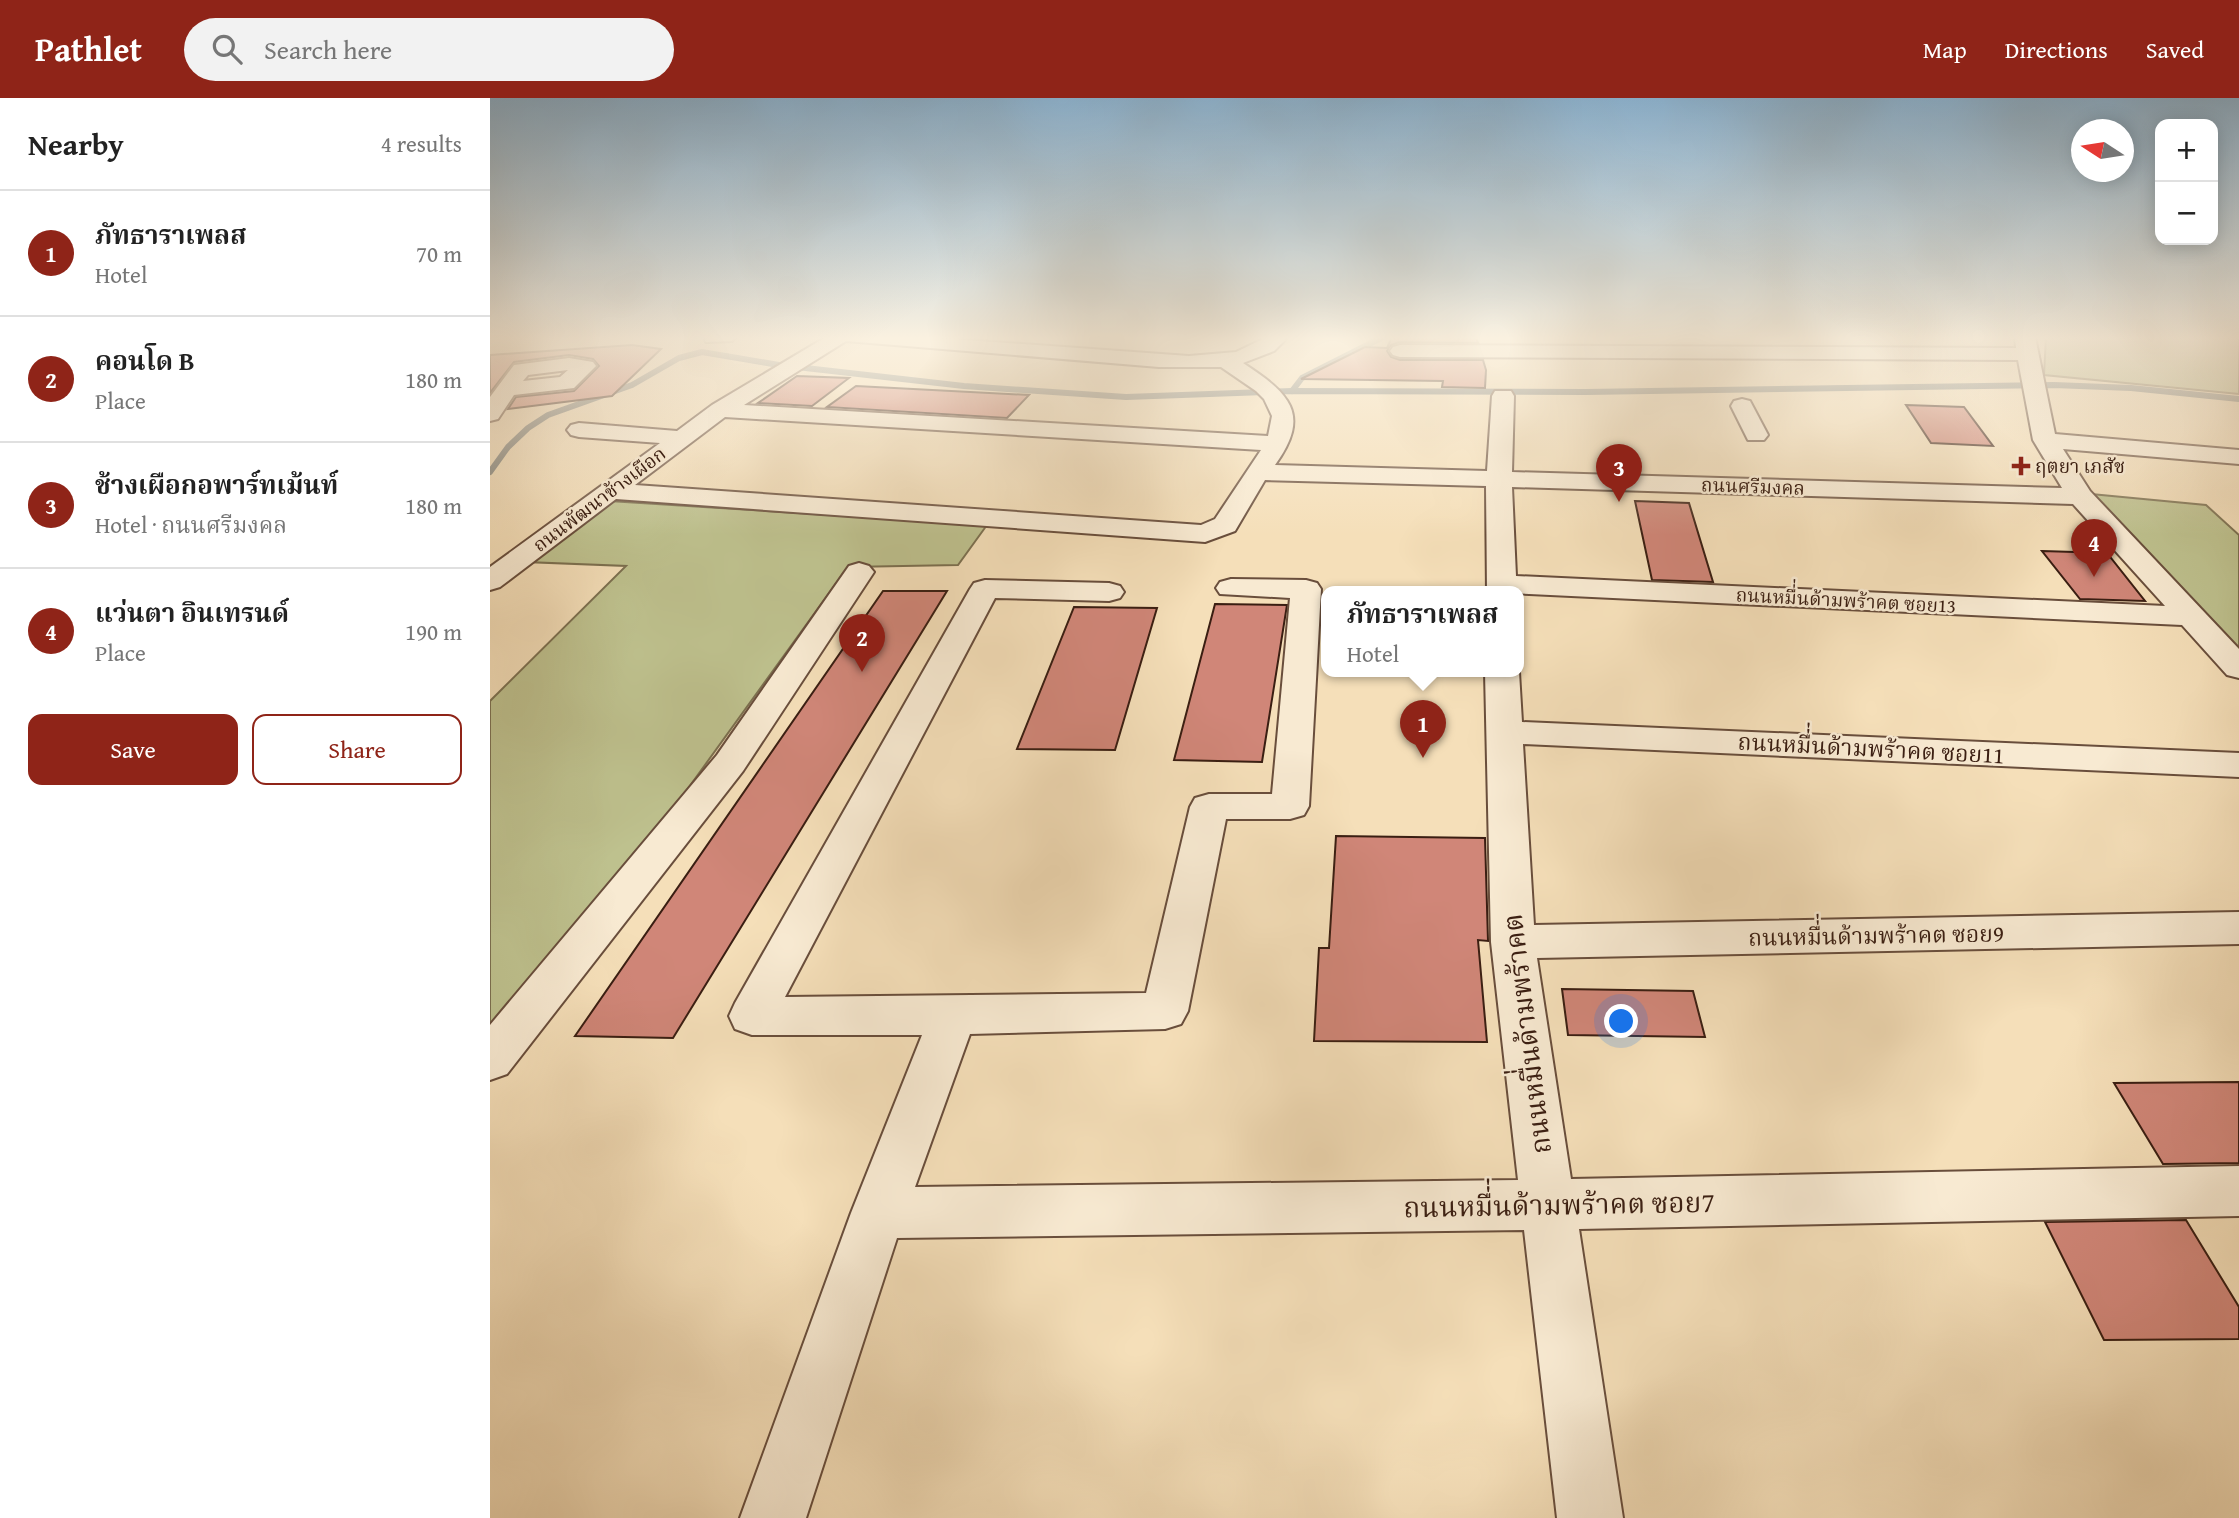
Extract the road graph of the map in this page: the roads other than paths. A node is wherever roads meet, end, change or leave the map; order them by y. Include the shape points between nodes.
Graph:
1 (730, 403) edge
2 (1276, 403) edge
3 (1503, 403) edge
4 (2036, 403) edge
5 (1742, 406) dead end
6 (720, 410) junction
7 (579, 430) dead end
8 (1756, 435) dead end
9 (681, 438) junction
10 (2045, 440) junction
11 (1278, 444) junction
12 (2239, 457) edge
13 (1256, 472) junction
14 (1499, 479) junction
15 (608, 491) junction
16 (2080, 496) junction
17 (859, 572) dead end
18 (491, 579) edge
19 (1502, 586) edge
20 (1231, 588) dead end
21 (1524, 589) edge
22 (1109, 592) dead end
23 (2190, 616) junction
24 (2239, 668) edge
25 (1502, 677) edge
26 (1503, 732) junction
27 (2239, 765) edge
28 (2239, 928) edge
29 (1513, 942) junction
30 (953, 1016) junction
31 (490, 1060) edge
32 (2239, 1191) edge
33 (1546, 1205) junction
34 (878, 1213) junction
35 (773, 1518) edge
36 (1590, 1518) edge

1 - 6 street, ถนนพัฒนาช้างเผือก
2 - 11 street via 1283,416
3 - 14 street
4 - 10 street
5 - 8 street
6 - 9 street, ถนนพัฒนาช้างเผือก
6 - 11 street
7 - 9 street
9 - 15 street, ถนนพัฒนาช้างเผือก
10 - 12 street
10 - 16 street
11 - 13 street
13 - 14 street, ถนนศรีมงคล
13 - 15 street via 1225,525 1205,534
14 - 16 street, ถนนศรีมงคล
14 - 19 street
15 - 18 street, ถนนพัฒนาช้างเผือก
16 - 23 street
17 - 31 street via 730,762
20 - 30 street via 1306,589 1290,806 1209,807 1165,1011
21 - 23 street, ถนนหมื่่นด้ามพร้าคต ซอย13
22 - 30 street via 985,589 752,1017
23 - 24 street
25 - 26 street, ถนนหมื่่นด้ามพร้าคต
26 - 27 street, ถนนหมื่่นด้ามพร้าคต ซอย11
26 - 29 street, ถนนหมื่่นด้ามพร้าคต
28 - 29 street, ถนนหมื่่นด้ามพร้าคต ซอย9
29 - 33 street, ถนนหมื่่นด้ามพร้าคต
30 - 34 street
32 - 33 street, ถนนหมื่่นด้ามพร้าคต ซอย7
33 - 34 street, ถนนหมื่่นด้ามพร้าคต ซอย7
33 - 36 street, ถนนหมื่่นด้ามพร้าคต
34 - 35 street

